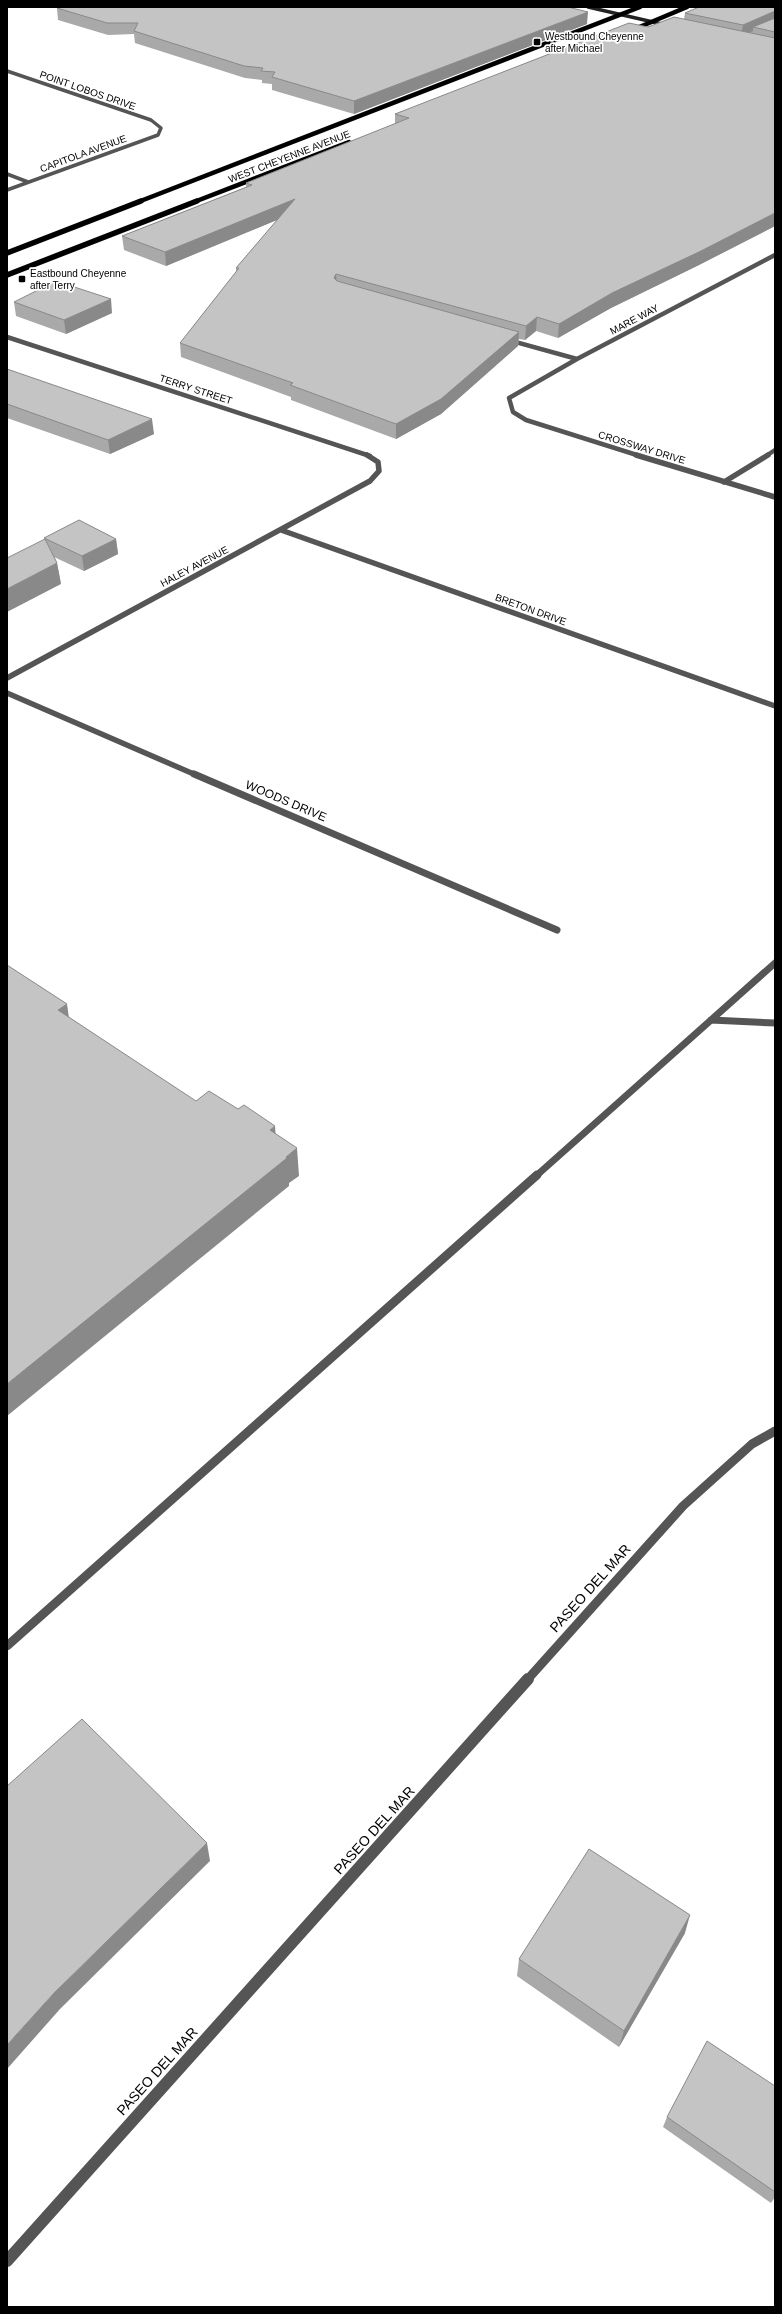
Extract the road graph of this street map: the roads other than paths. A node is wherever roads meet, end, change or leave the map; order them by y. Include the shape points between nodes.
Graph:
1 (588, 7) edge
2 (640, 7) edge
3 (687, 7) edge
4 (620, 15) junction
5 (651, 22) junction
6 (673, 27) edge
7 (623, 33) edge
8 (7, 71) edge
9 (161, 128) joint
10 (355, 140) edge
11 (7, 174) edge
12 (28, 182) junction
13 (7, 190) edge
14 (112, 213) junction
15 (7, 253) edge
16 (775, 255) edge
17 (7, 260) edge
18 (7, 275) edge
19 (7, 337) edge
20 (502, 338) edge
21 (577, 359) junction
22 (509, 406) joint
23 (775, 450) edge
24 (378, 462) joint
25 (724, 482) junction
26 (775, 497) edge
27 (281, 530) junction
28 (7, 678) edge
29 (7, 692) edge
30 (775, 706) edge
31 (557, 930) dead end
32 (775, 963) edge
33 (711, 1020) junction
34 (775, 1023) edge
35 (775, 1431) edge
36 (7, 1646) edge
37 (7, 2262) edge

1 - 4 street
2 - 4 main road, WEST CHEYENNE AVENUE
3 - 5 main road
4 - 5 street
4 - 14 main road, WEST CHEYENNE AVENUE
5 - 6 street
5 - 7 main road
8 - 9 street, POINT LOBOS DRIVE via 151,120
9 - 12 street, CAPITOLA AVENUE via 158,135
10 - 18 main road, WEST CHEYENNE AVENUE
11 - 12 street
12 - 13 street, CAPITOLA AVENUE
14 - 15 main road, WEST CHEYENNE AVENUE
14 - 17 main road
16 - 21 street, MARE WAY
19 - 24 street, TERRY STREET via 371,456
20 - 21 street
21 - 22 street, MARE WAY via 509,398
22 - 25 street, CROSSWAY DRIVE via 515,415 536,424
23 - 25 street
24 - 27 street, HALEY AVENUE via 379,471 370,481
25 - 26 street, CROSSWAY DRIVE
27 - 28 street, HALEY AVENUE
27 - 30 street, BRETON DRIVE
29 - 31 street, WOODS DRIVE
32 - 33 street
33 - 34 street
33 - 36 street
35 - 37 street, PASEO DEL MAR via 752,1444 683,1506

